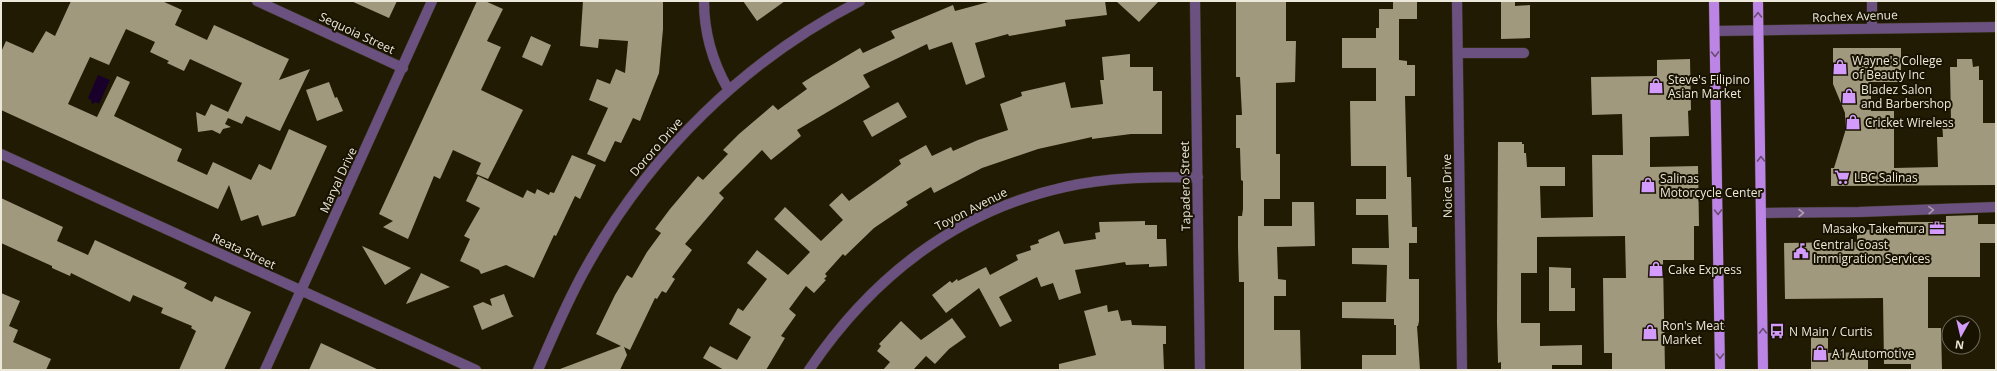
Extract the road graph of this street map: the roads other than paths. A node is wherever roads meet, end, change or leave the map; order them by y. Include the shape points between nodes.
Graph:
1 (257, 1) edge
2 (432, 1) edge
3 (704, 1) edge
4 (860, 1) edge
5 (1195, 1) edge
6 (1457, 1) edge
7 (1714, 1) edge
8 (1758, 1) edge
9 (1872, 1) edge
10 (1996, 27) edge
11 (1872, 28) junction
12 (1715, 31) junction
13 (1758, 31) junction
14 (1458, 53) junction
15 (1524, 53) dead end
16 (403, 68) junction
17 (728, 90) junction
18 (1, 154) edge
19 (1198, 176) junction
20 (1996, 207) edge
21 (1762, 213) junction
22 (301, 292) junction
23 (265, 370) edge
24 (476, 370) edge
25 (538, 370) edge
26 (809, 370) edge
27 (1200, 370) edge
28 (1462, 370) edge
29 (1720, 370) edge
30 (1763, 370) edge

1 - 16 street, Sequoia Street
2 - 16 street, Maryal Drive
3 - 17 street via 707,40
4 - 17 street, Dororo Drive via 792,40
5 - 19 street, Tapadero Street
6 - 14 street, Noice Drive
7 - 12 main road
13 -> 8 main road
9 - 11 street
10 - 11 street, Rochex Avenue
11 - 13 street, Rochex Avenue
12 - 13 street, Rochex Avenue
12 -> 29 main road
21 -> 13 main road
14 - 15 street
14 - 28 street, Noice Drive
16 - 22 street, Maryal Drive
17 - 25 street, Dororo Drive via 664,156 615,220 573,292
18 - 22 street, Reata Street
19 - 26 street, Toyon Avenue via 1122,179 1067,186 1018,200 979,218 940,239 893,273 853,312
19 - 27 street, Tapadero Street
21 -> 20 street
30 -> 21 main road
22 - 23 street, Maryal Drive
22 - 24 street, Reata Street

